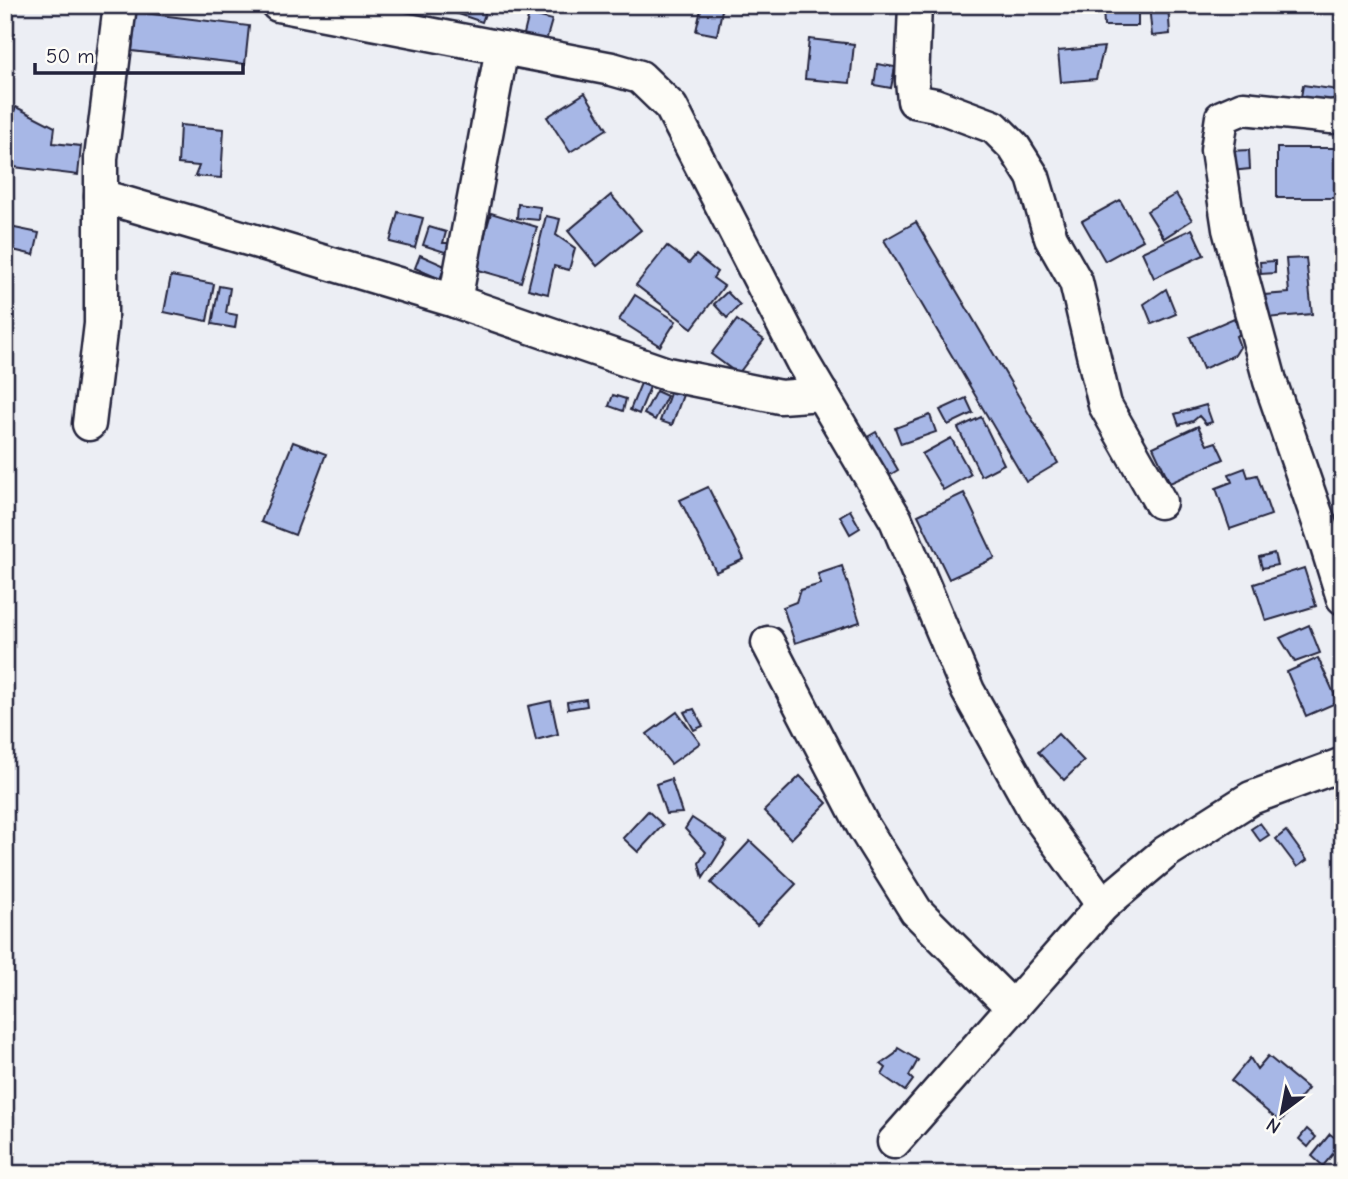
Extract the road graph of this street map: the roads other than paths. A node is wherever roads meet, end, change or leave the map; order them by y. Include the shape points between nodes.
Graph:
1 (120, 5) edge
2 (278, 5) edge
3 (915, 5) edge
4 (502, 48) junction
5 (1343, 115) edge
6 (101, 196) junction
7 (455, 302) junction
8 (822, 394) junction
9 (89, 424) dead end
10 (1160, 502) dead end
11 (1343, 598) edge
12 (768, 643) dead end
13 (1343, 764) edge
14 (1103, 905) junction
15 (1013, 1008) junction
16 (894, 1142) dead end

1 - 6 street via 100,158
2 - 4 street
3 - 10 street via 914,102 995,127 1033,177 1051,238 1076,282 1105,405
4 - 7 street
4 - 8 street via 640,77 671,107
5 - 11 street via 1243,108 1222,117 1217,150 1229,229 1270,381
6 - 7 street
6 - 9 street via 101,324
7 - 8 street via 667,374 780,397
8 - 14 street via 897,520 968,691 1037,813
12 - 15 street via 863,826 916,911
13 - 14 street via 1251,798 1166,852
14 - 15 street
15 - 16 street

